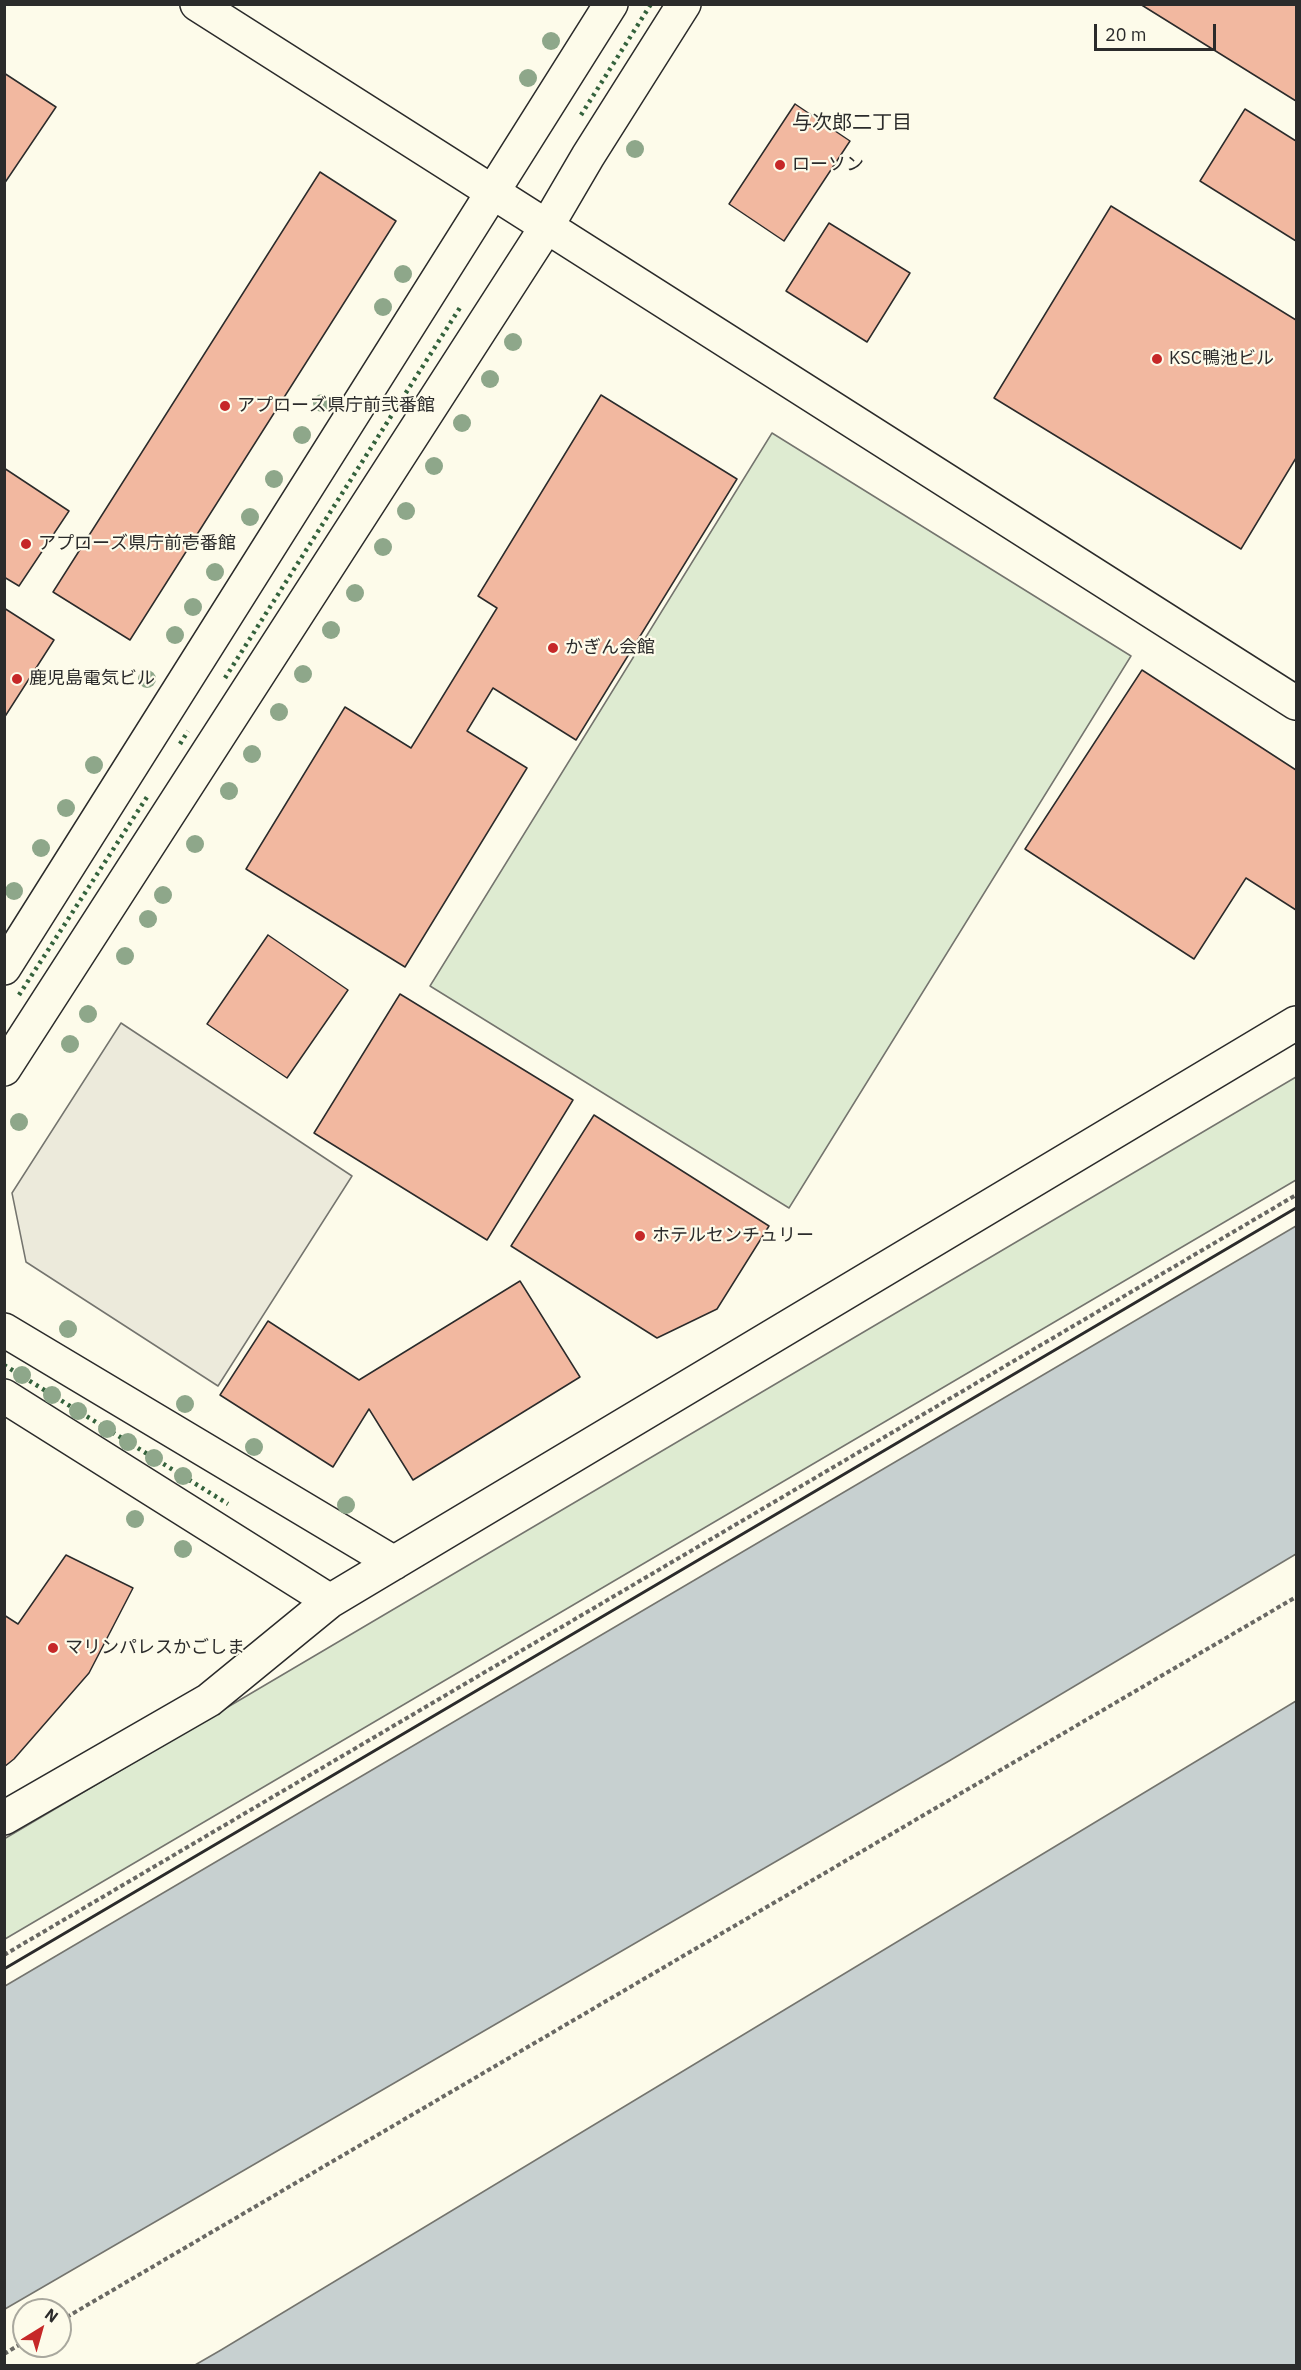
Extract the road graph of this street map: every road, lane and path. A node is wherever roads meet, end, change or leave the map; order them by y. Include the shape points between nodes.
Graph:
1 (197, 4) edge
2 (611, 4) edge
3 (684, 4) edge
4 (493, 191) junction
5 (547, 226) junction
6 (1296, 703) edge
7 (4, 968) edge
8 (1296, 1023) edge
9 (4, 1069) edge
10 (1296, 1195) edge
11 (4, 1330) edge
12 (4, 1396) edge
13 (394, 1563) junction
14 (1296, 1598) edge
15 (330, 1601) junction
16 (4, 1818) edge
17 (4, 1955) edge
18 (72, 2314) edge

1 - 4 street
2 - 4 street
3 - 5 street
4 - 5 street
4 - 7 street
5 - 6 street
5 - 9 street
8 - 13 street
10 - 17 path
11 - 13 street
12 - 15 street
13 - 15 street
14 - 18 path
15 - 16 street via 209,1700

